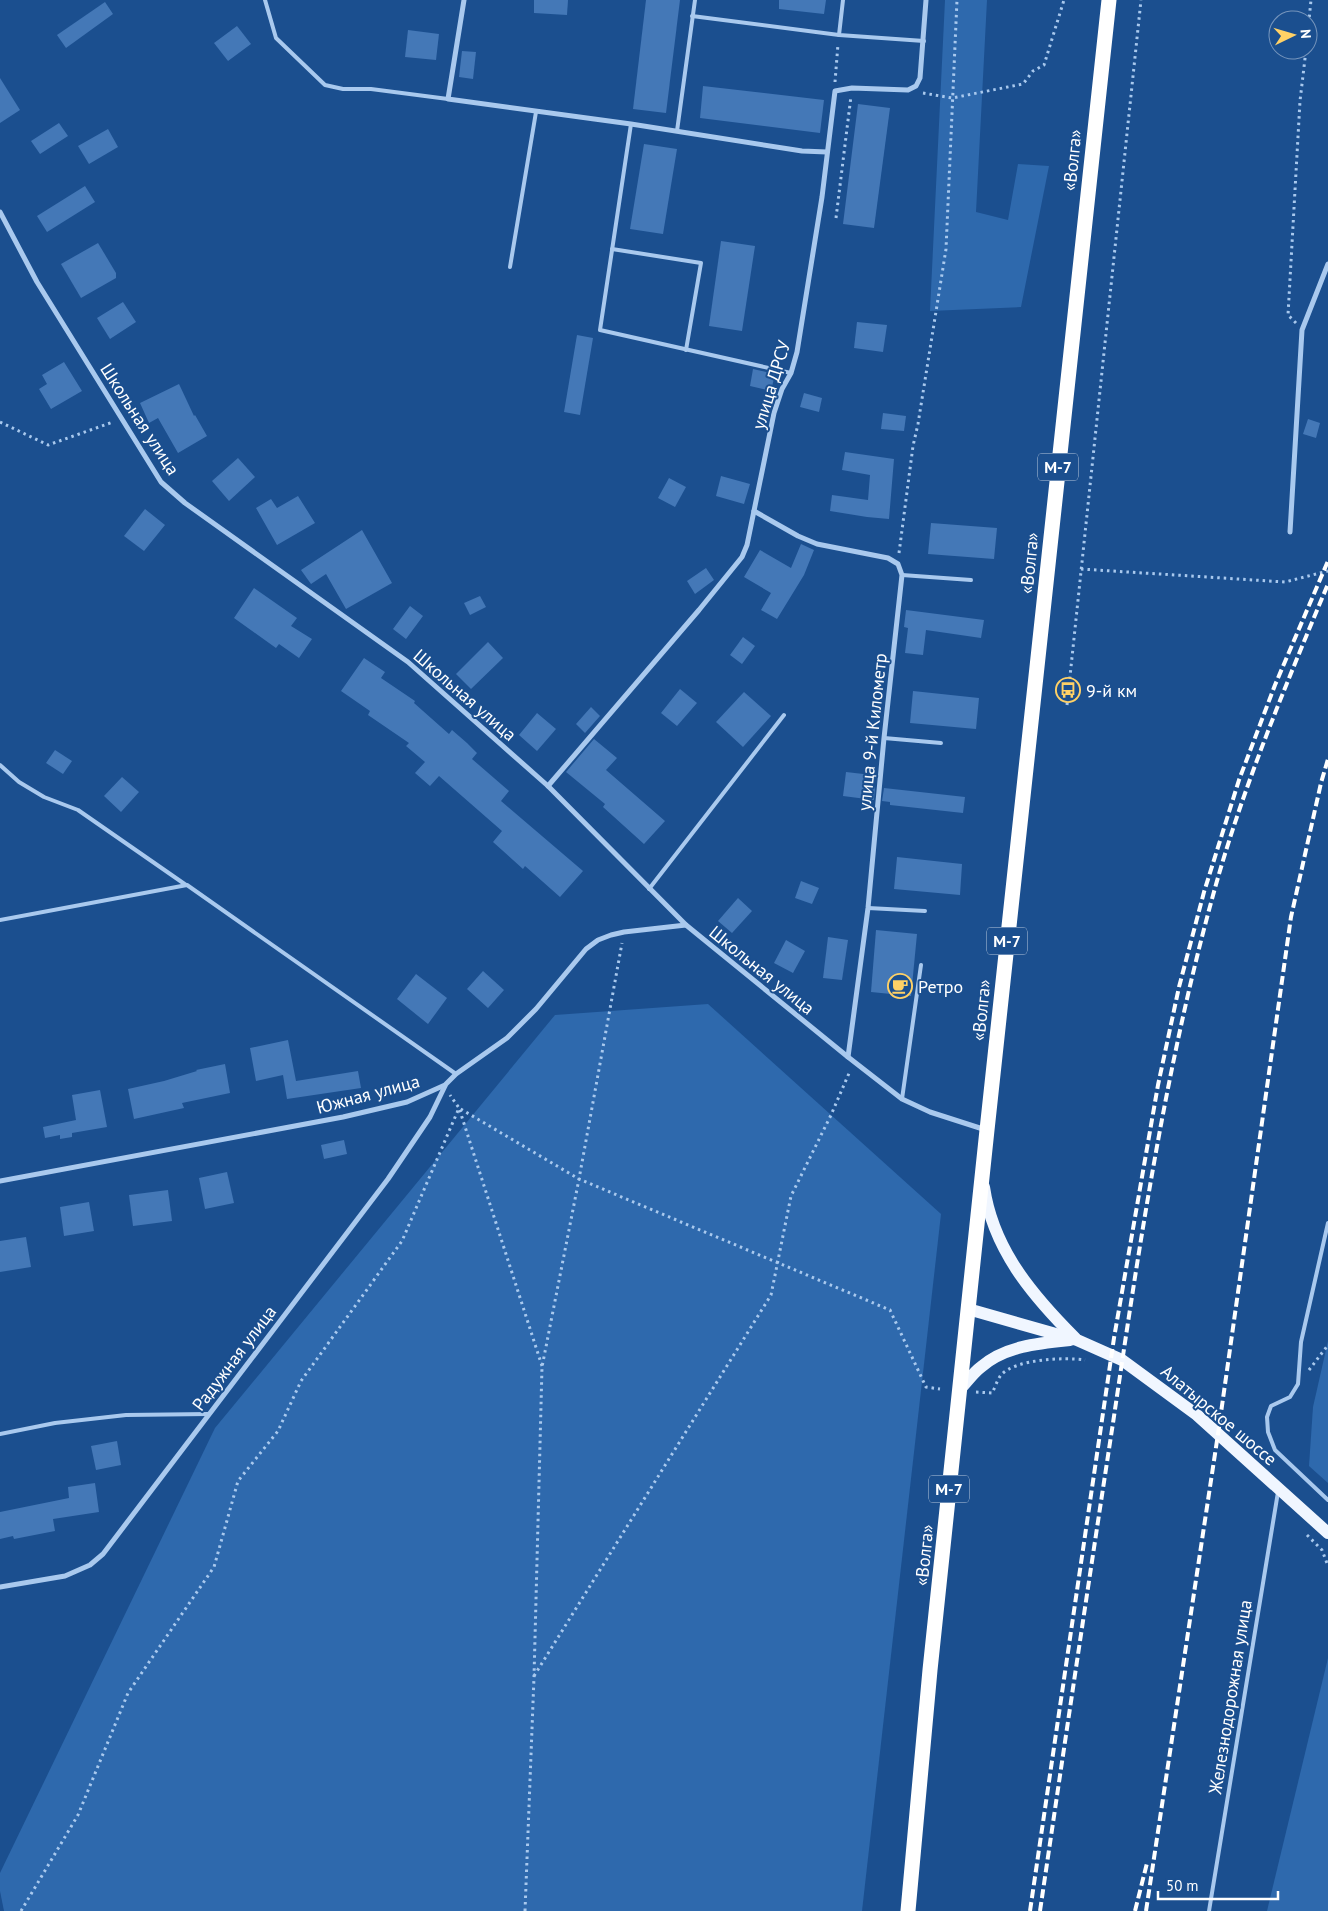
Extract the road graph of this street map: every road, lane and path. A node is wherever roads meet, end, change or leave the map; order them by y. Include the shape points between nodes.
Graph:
1 (265, 0) edge
2 (464, 0) edge
3 (695, 0) edge
4 (843, 0) edge
5 (926, 0) edge
6 (958, 0) edge
7 (1064, 0) edge
8 (1109, 0) edge
9 (1141, 0) edge
10 (692, 16) junction
11 (839, 35) junction
12 (924, 41) junction
13 (1305, 60) edge
14 (852, 88) junction
15 (908, 90) junction
16 (834, 91) junction
17 (952, 98) junction
18 (448, 99) junction
19 (536, 112) junction
20 (631, 124) junction
21 (677, 131) junction
22 (827, 152) junction
23 (0, 212) edge
24 (836, 218) dead end
25 (612, 249) junction
26 (1328, 264) edge
27 (510, 267) dead end
28 (1302, 330) junction
29 (686, 350) junction
30 (791, 374) junction
31 (121, 419) junction
32 (0, 422) edge
33 (754, 511) junction
34 (1290, 532) dead end
35 (898, 564) junction
36 (1081, 569) junction
37 (1328, 571) edge
38 (902, 575) junction
39 (971, 580) dead end
40 (1066, 705) dead end
41 (784, 715) dead end
42 (884, 738) junction
43 (940, 743) dead end
44 (0, 765) edge
45 (548, 786) junction
46 (187, 886) junction
47 (650, 889) junction
48 (868, 908) junction
49 (925, 911) dead end
50 (0, 920) edge
51 (686, 925) junction
52 (624, 932) junction
53 (921, 965) dead end
54 (848, 1057) junction
55 (854, 1062) junction
56 (456, 1074) junction
57 (445, 1085) junction
58 (902, 1099) junction
59 (459, 1108) junction
60 (986, 1130) junction
61 (982, 1174) junction
62 (579, 1179) junction
63 (0, 1181) edge
64 (1328, 1223) edge
65 (779, 1262) junction
66 (968, 1309) junction
67 (1077, 1340) junction
68 (1328, 1345) edge
69 (1090, 1361) dead end
70 (542, 1367) junction
71 (1298, 1384) junction
72 (940, 1389) dead end
73 (960, 1389) junction
74 (976, 1392) dead end
75 (209, 1414) junction
76 (0, 1434) edge
77 (1279, 1488) junction
78 (1328, 1500) edge
79 (1302, 1530) dead end
80 (1328, 1533) edge
81 (1328, 1566) edge
82 (0, 1587) edge
83 (534, 1677) junction
84 (21, 1911) edge
85 (525, 1911) edge
86 (908, 1911) edge
87 (1209, 1911) edge

1 - 18 lane via 276,38 325,85
2 - 18 street
3 - 10 lane
4 - 11 lane
5 - 12 street
6 - 17 path
7 - 17 path via 1044,65 1033,71 1024,84
8 - 60 highway, «Волга» / М-7
9 - 36 path
10 - 11 lane
10 - 21 lane
11 - 12 lane
11 - 16 path
12 - 15 street via 920,78 916,86
13 - 28 path via 1288,315
14 - 15 street
14 - 16 street
14 - 24 path
15 - 17 path
16 - 22 street, улица ДРСУ
17 - 35 path via 946,249 913,446
18 - 19 street
19 - 20 street
19 - 27 lane
20 - 21 street
20 - 25 lane
21 - 22 street
22 - 30 street, улица ДРСУ via 799,342
23 - 31 street, Школьная улица via 37,282
25 - 29 lane via 600,330
25 - 29 lane via 702,263
26 - 28 street
28 - 34 street
29 - 30 lane
30 - 33 street, улица ДРСУ via 774,413
31 - 32 path via 48,445
31 - 45 street, Школьная улица via 161,482 185,503 408,662
33 - 35 street via 817,544 888,558
33 - 45 street, улица ДРСУ via 742,557
35 - 38 street, улица 9-й Километр
36 - 37 path via 1285,582
36 - 40 path
38 - 39 lane
38 - 42 street, улица 9-й Километр
41 - 47 lane
42 - 43 lane
42 - 48 street, улица 9-й Километр
44 - 46 lane via 19,782 44,797 78,810
45 - 47 street, Школьная улица
46 - 50 lane
46 - 56 lane
47 - 51 street, Школьная улица
48 - 49 lane
48 - 54 street, улица 9-й Километр
51 - 52 street, Южная улица
51 - 54 street, Школьная улица
52 - 56 street, Южная улица via 611,934 586,948 536,1009 507,1038
52 - 62 path
53 - 58 lane
54 - 55 street, Школьная улица
55 - 58 street, Школьная улица
55 - 65 path via 791,1196
56 - 57 street, Южная улица
57 - 59 path
57 - 63 street, Южная улица via 407,1102 343,1117
57 - 75 street, Радужная улица via 430,1117 388,1178
58 - 60 street, Школьная улица via 930,1112
59 - 62 path
59 - 70 path
59 - 84 path via 402,1241 301,1381 278,1431 238,1481 214,1567 128,1693 78,1815
60 - 61 highway, М-7
61 - 66 highway, «Волга» / М-7
61 - 67 main road via 992,1221 1010,1260 1047,1309
62 - 65 path
62 - 70 path
64 - 71 lane via 1301,1342
65 - 72 path via 890,1310 926,1387
65 - 83 path via 771,1295
66 - 67 main road
66 - 73 highway, «Волга» / М-7
67 - 73 main road via 1021,1348 997,1356 983,1365
67 - 77 main road, Алатырское шоссе via 1122,1360 1148,1378 1197,1415
68 - 71 path
69 - 74 path via 1031,1361 1010,1368 1000,1376 992,1393
70 - 83 path
71 - 78 lane via 1290,1397 1271,1406 1267,1417 1268,1432 1275,1450
73 - 86 highway, «Волга» / М-7
75 - 76 lane via 126,1415 55,1423
75 - 82 street, Радужная улица via 103,1554 90,1566 65,1576
77 - 80 main road, Алатырское шоссе
77 - 87 lane, Железнодорожная улица
79 - 81 path via 1322,1550
83 - 85 path

